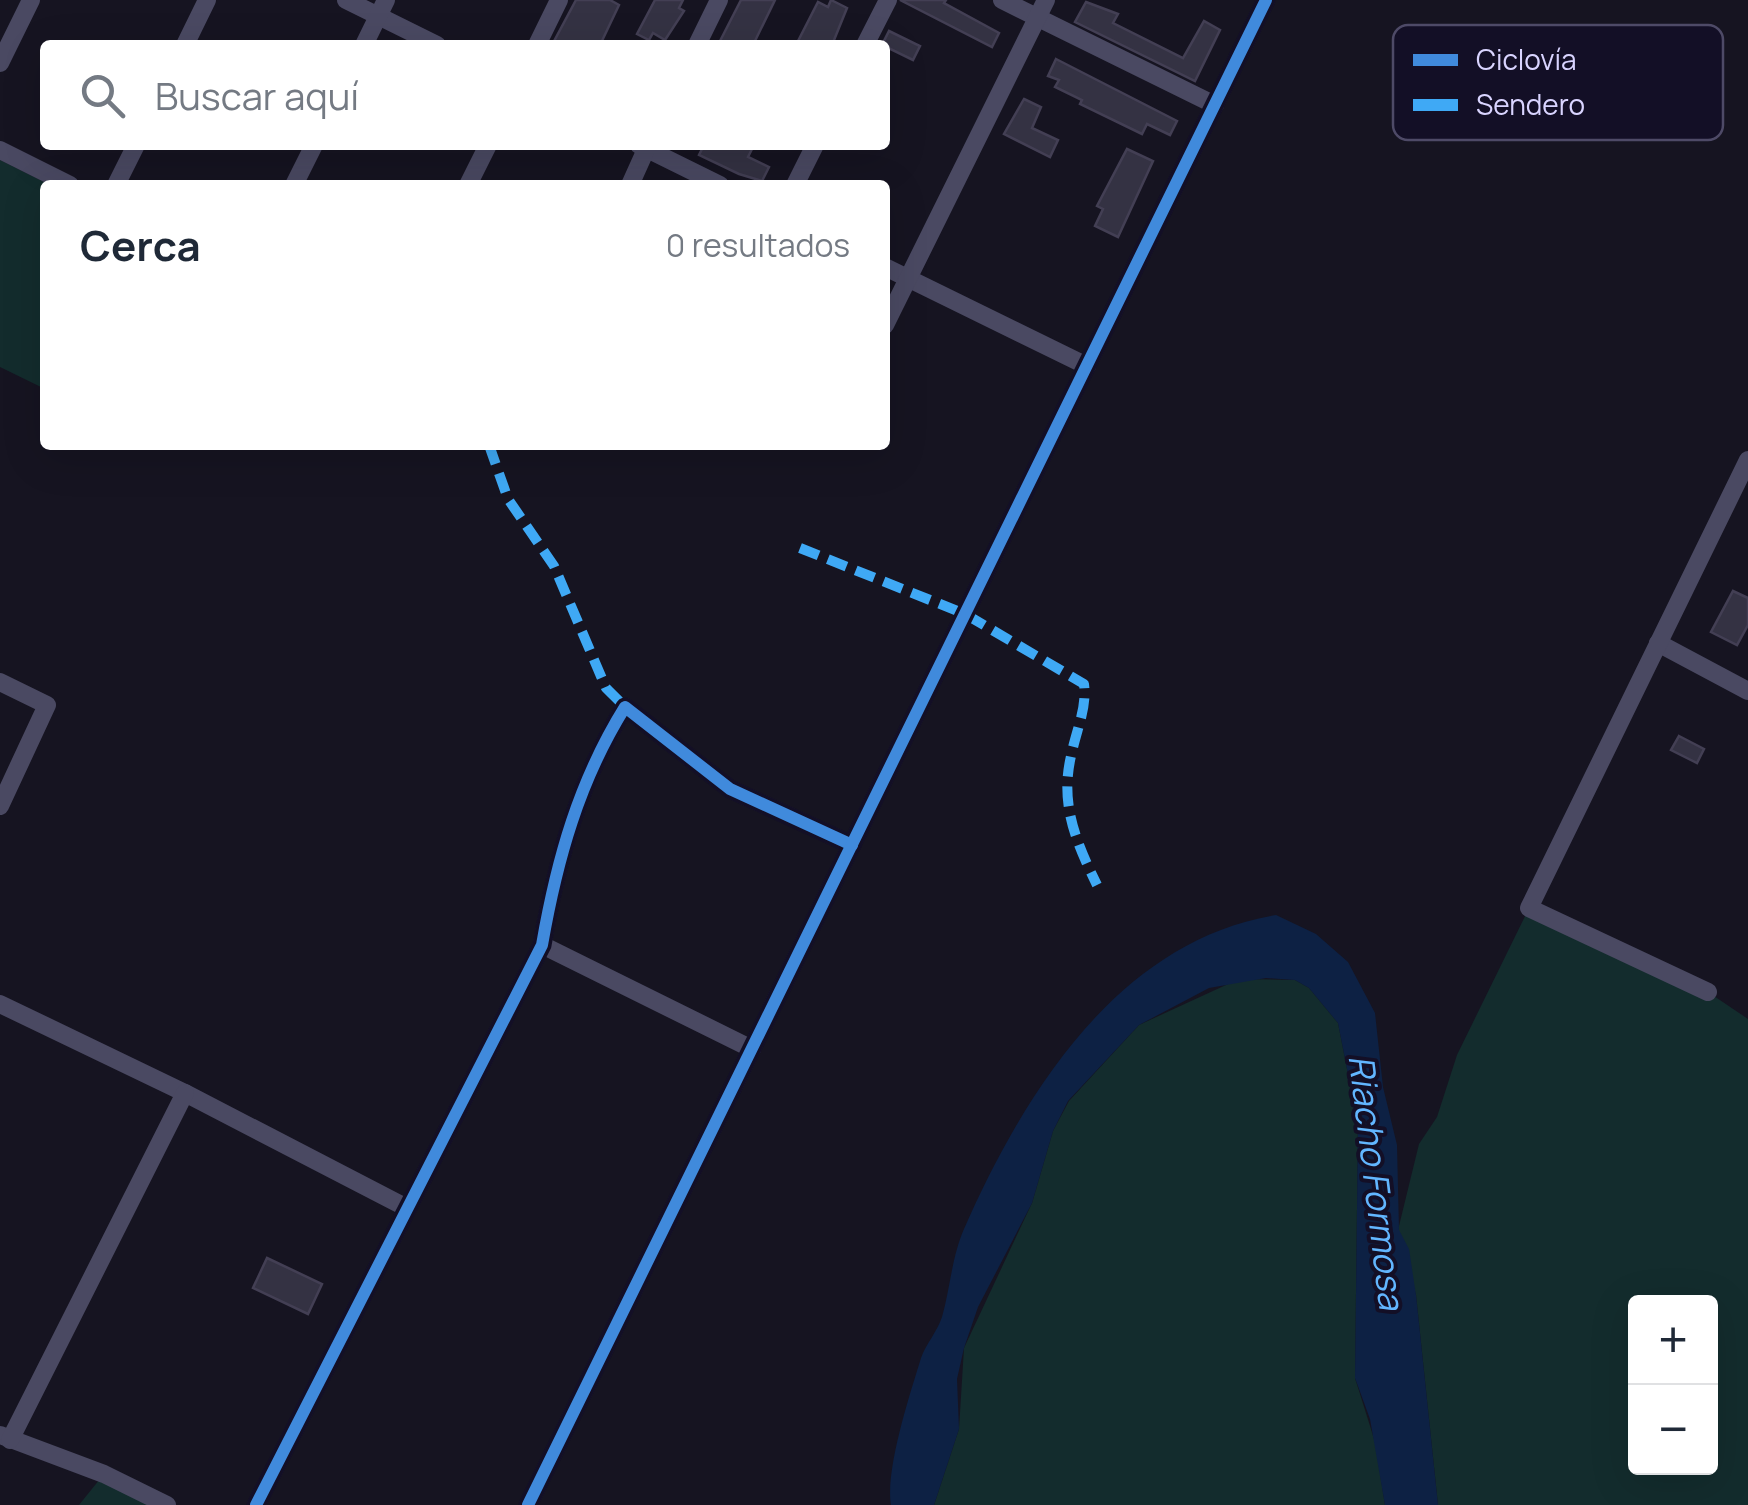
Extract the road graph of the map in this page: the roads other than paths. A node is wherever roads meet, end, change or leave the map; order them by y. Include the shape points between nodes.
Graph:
1 (32, 0) edge
2 (207, 0) edge
3 (346, 0) edge
4 (559, 0) edge
5 (720, 0) edge
6 (888, 0) edge
7 (1002, 0) edge
8 (1266, 0) edge
9 (382, 8) edge
10 (1041, 9) edge
11 (187, 40) edge
12 (366, 40) edge
13 (430, 40) edge
14 (539, 40) edge
15 (700, 40) edge
16 (868, 40) edge
17 (0, 63) edge
18 (1215, 105) junction
19 (0, 150) edge
20 (134, 150) edge
21 (312, 150) edge
22 (486, 150) edge
23 (643, 150) edge
24 (653, 150) edge
25 (812, 150) edge
26 (60, 180) edge
27 (118, 180) edge
28 (296, 180) edge
29 (470, 180) edge
30 (632, 180) edge
31 (710, 180) edge
32 (797, 180) edge
33 (890, 269) edge
34 (908, 278) junction
35 (890, 315) edge
36 (1087, 366) junction
37 (1748, 460) edge
38 (1658, 643) junction
39 (0, 682) edge
40 (1748, 692) edge
41 (0, 806) edge
42 (852, 845) junction
43 (542, 945) junction
44 (1708, 992) dead end
45 (0, 1004) edge
46 (752, 1049) junction
47 (185, 1092) junction
48 (407, 1208) junction
49 (5, 1438) edge
50 (168, 1505) edge
51 (256, 1505) edge
52 (528, 1505) edge

1 - 17 street
2 - 11 street
3 - 9 street
4 - 14 street
5 - 15 street
6 - 16 street
7 - 10 street
8 - 18 street
9 - 12 street
9 - 13 street
10 - 18 street
10 - 34 street
18 - 36 street
19 - 26 street
20 - 27 street
21 - 28 street
22 - 29 street
23 - 30 street
24 - 31 street
25 - 32 street
33 - 34 street
34 - 35 street
34 - 36 street
36 - 42 street
37 - 38 street
38 - 40 street
38 - 44 street via 1529,908
39 - 41 street via 47,705
42 - 43 street via 730,788 625,707 599,750 562,842
42 - 46 street
43 - 46 street
43 - 48 street
45 - 47 street
46 - 52 street
47 - 48 street
47 - 49 street
48 - 51 street
49 - 50 street

